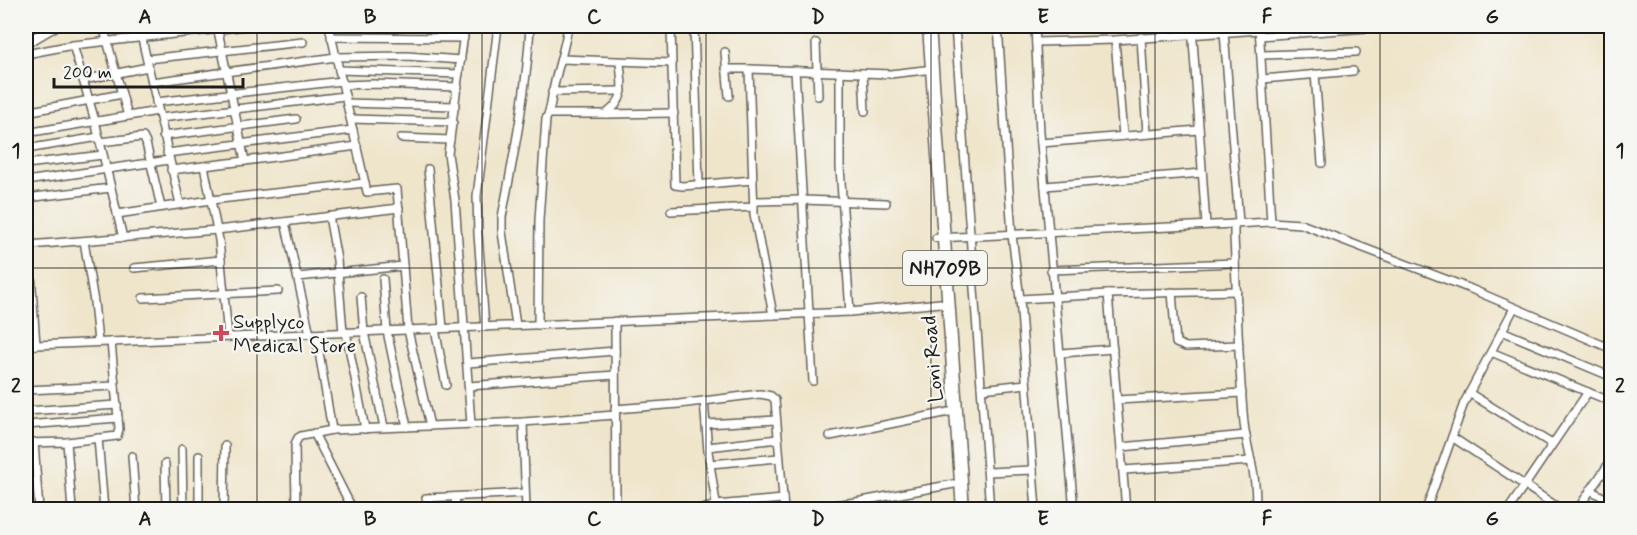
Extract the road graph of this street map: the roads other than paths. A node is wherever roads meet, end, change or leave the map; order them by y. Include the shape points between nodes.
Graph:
1 (55, 26) edge
2 (103, 26) edge
3 (139, 26) edge
4 (248, 26) edge
5 (328, 26) edge
6 (465, 26) edge
7 (498, 26) edge
8 (530, 26) edge
9 (568, 26) edge
10 (671, 26) edge
11 (694, 26) edge
12 (921, 26) edge
13 (929, 26) edge
14 (955, 26) edge
15 (998, 26) edge
16 (1035, 26) edge
17 (1192, 26) edge
18 (218, 27) edge
19 (46, 28) edge
20 (1368, 28) dead end
21 (1224, 29) edge
22 (1260, 30) edge
23 (1193, 34) junction
24 (331, 36) junction
25 (142, 37) junction
26 (1141, 37) junction
27 (464, 38) junction
28 (1115, 40) junction
29 (26, 41) edge
30 (107, 41) junction
31 (303, 42) dead end
32 (1036, 42) junction
33 (816, 43) dead end
34 (73, 45) junction
35 (222, 52) junction
36 (725, 52) dead end
37 (1356, 52) dead end
38 (26, 54) edge
39 (1261, 55) junction
40 (336, 57) junction
41 (561, 59) junction
42 (461, 60) junction
43 (147, 63) junction
44 (620, 63) junction
45 (672, 63) junction
46 (726, 69) junction
47 (749, 69) junction
48 (339, 70) junction
49 (795, 70) junction
50 (925, 70) junction
51 (817, 71) junction
52 (1353, 71) dead end
53 (226, 72) junction
54 (840, 72) junction
55 (863, 73) junction
56 (117, 74) junction
57 (459, 74) junction
58 (1315, 74) junction
59 (1263, 79) junction
60 (83, 80) junction
61 (152, 82) junction
62 (342, 83) junction
63 (458, 87) junction
64 (621, 91) junction
65 (552, 92) junction
66 (122, 94) junction
67 (231, 95) junction
68 (729, 96) dead end
69 (818, 96) dead end
70 (346, 100) junction
71 (89, 101) junction
72 (156, 102) junction
73 (455, 106) junction
74 (234, 109) junction
75 (865, 111) dead end
76 (26, 112) edge
77 (674, 113) junction
78 (549, 114) junction
79 (606, 114) junction
80 (159, 115) junction
81 (128, 116) junction
82 (296, 119) dead end
83 (351, 119) junction
84 (95, 121) junction
85 (453, 122) junction
86 (237, 126) junction
87 (353, 130) junction
88 (1199, 130) junction
89 (26, 133) edge
90 (1147, 134) junction
91 (163, 136) junction
92 (1123, 136) junction
93 (401, 138) dead end
94 (99, 139) junction
95 (450, 140) junction
96 (1041, 143) junction
97 (241, 145) junction
98 (357, 146) junction
99 (26, 149) edge
100 (103, 155) junction
101 (168, 157) junction
102 (245, 161) junction
103 (151, 163) junction
104 (1322, 163) dead end
105 (26, 164) edge
106 (204, 166) junction
107 (428, 169) dead end
108 (107, 170) junction
109 (171, 170) junction
110 (1202, 173) junction
111 (753, 180) junction
112 (26, 181) edge
113 (365, 183) junction
114 (699, 185) junction
115 (1045, 186) junction
116 (111, 188) junction
117 (26, 198) edge
118 (211, 200) junction
119 (803, 200) junction
120 (842, 200) junction
121 (26, 203) edge
122 (886, 203) dead end
123 (180, 204) junction
124 (754, 204) junction
125 (161, 207) junction
126 (399, 208) junction
127 (26, 209) edge
128 (671, 211) dead end
129 (117, 214) junction
130 (329, 216) junction
131 (285, 222) junction
132 (1271, 222) junction
133 (1236, 224) junction
134 (1206, 225) junction
135 (217, 230) junction
136 (1048, 233) junction
137 (1012, 235) junction
138 (123, 238) junction
139 (940, 238) junction
140 (970, 238) junction
141 (84, 241) junction
142 (27, 243) edge
143 (221, 260) junction
144 (1235, 262) junction
145 (403, 266) junction
146 (134, 268) dead end
147 (1051, 270) junction
148 (339, 273) junction
149 (298, 277) junction
150 (382, 279) dead end
151 (28, 281) edge
152 (278, 291) dead end
153 (1237, 291) junction
154 (224, 292) junction
155 (1172, 292) junction
156 (1108, 294) junction
157 (362, 297) dead end
158 (1054, 297) junction
159 (143, 298) dead end
160 (1020, 299) junction
161 (944, 305) junction
162 (1514, 308) junction
163 (850, 312) junction
164 (809, 314) junction
165 (773, 315) junction
166 (615, 321) junction
167 (538, 324) junction
168 (516, 325) junction
169 (466, 327) junction
170 (485, 327) junction
171 (439, 328) junction
172 (408, 330) junction
173 (387, 331) junction
174 (1502, 331) junction
175 (345, 332) junction
176 (364, 332) junction
177 (313, 334) junction
178 (228, 337) junction
179 (98, 342) junction
180 (111, 342) junction
181 (36, 345) junction
182 (1239, 345) junction
183 (26, 346) edge
184 (1113, 349) junction
185 (1611, 349) edge
186 (615, 351) junction
187 (1491, 352) junction
188 (1061, 353) junction
189 (468, 363) junction
190 (615, 375) junction
191 (1611, 377) edge
192 (813, 381) dead end
193 (1026, 384) junction
194 (115, 386) junction
195 (446, 386) dead end
196 (469, 386) junction
197 (982, 388) junction
198 (26, 390) edge
199 (1588, 392) junction
200 (1242, 393) junction
201 (1469, 393) junction
202 (1117, 400) junction
203 (704, 401) junction
204 (1611, 402) edge
205 (117, 405) junction
206 (26, 411) edge
207 (615, 412) junction
208 (949, 412) junction
209 (118, 418) junction
210 (776, 420) junction
211 (523, 422) junction
212 (471, 424) junction
213 (706, 424) junction
214 (26, 425) edge
215 (430, 426) junction
216 (384, 427) junction
217 (407, 427) junction
218 (365, 429) junction
219 (332, 430) junction
220 (314, 433) junction
221 (1246, 435) junction
222 (830, 436) dead end
223 (1452, 437) junction
224 (98, 438) junction
225 (778, 439) junction
226 (67, 442) junction
227 (30, 443) edge
228 (1552, 444) junction
229 (225, 446) dead end
230 (708, 447) junction
231 (1122, 447) junction
232 (182, 449) dead end
233 (132, 456) dead end
234 (199, 456) dead end
235 (779, 458) junction
236 (1611, 459) edge
237 (1251, 461) junction
238 (165, 464) dead end
239 (710, 464) junction
240 (1033, 470) junction
241 (1124, 470) junction
242 (988, 472) junction
243 (954, 484) junction
244 (1524, 485) junction
245 (1590, 490) junction
246 (525, 493) junction
247 (426, 498) dead end
248 (455, 498) junction
249 (783, 498) junction
250 (1611, 502) edge
251 (716, 507) edge
252 (39, 510) edge
253 (72, 510) edge
254 (104, 510) edge
255 (136, 510) edge
256 (165, 510) edge
257 (183, 510) edge
258 (199, 510) edge
259 (224, 510) edge
260 (296, 510) edge
261 (353, 510) edge
262 (457, 510) edge
263 (526, 510) edge
264 (616, 510) edge
265 (699, 510) edge
266 (784, 510) edge
267 (794, 510) edge
268 (956, 510) edge
269 (963, 510) edge
270 (990, 510) edge
271 (1036, 510) edge
272 (1074, 510) edge
273 (1126, 510) edge
274 (1255, 510) edge
275 (1426, 510) edge
276 (1508, 510) edge
277 (1562, 510) edge
278 (1576, 510) edge

1 - 19 street
2 - 30 street
3 - 25 street
4 - 18 street
5 - 24 street
6 - 27 street
7 - 170 street via 477,196
8 - 168 street via 522,105 502,217
9 - 41 street
10 - 45 street
11 - 114 street
12 - 50 highway, Loni Road / NH709B
13 - 139 highway, Loni Road / NH709B
14 - 140 street
15 - 137 street
16 - 32 street
17 - 23 street
18 - 25 street
18 - 35 street
19 - 29 street
20 - 22 street
21 - 22 street
21 - 23 street
21 - 133 street
22 - 39 street
23 - 26 street
23 - 88 street
24 - 27 street
24 - 40 street
25 - 30 street
25 - 43 street
26 - 28 street
26 - 90 street
27 - 42 street
28 - 32 street
28 - 92 street
30 - 34 street
30 - 56 street
31 - 35 street
32 - 96 street
33 - 51 street
34 - 38 street
34 - 60 street
35 - 43 street
35 - 53 street
36 - 46 street
37 - 39 street
39 - 59 street
40 - 42 street
40 - 48 street
40 - 53 street
41 - 44 street
41 - 65 street
42 - 57 street
43 - 56 street
43 - 61 street
44 - 45 street
44 - 64 street
45 - 77 street
46 - 47 street
46 - 68 street
47 - 49 street
47 - 111 street
48 - 57 street
48 - 62 street
49 - 51 street
49 - 119 street
50 - 55 street
50 - 139 highway, Loni Road / NH709B
51 - 54 street
51 - 69 street
52 - 58 street
53 - 61 street
53 - 67 street
54 - 55 street
54 - 120 street
55 - 75 street
56 - 60 street
56 - 66 street
57 - 63 street
58 - 59 street
58 - 104 street
59 - 132 street
60 - 71 street
61 - 72 street
62 - 63 street
62 - 67 street
62 - 70 street
63 - 73 street
64 - 65 street
64 - 79 street via 617,105
65 - 78 street
66 - 71 street
66 - 81 street
67 - 72 street
67 - 74 street
70 - 73 street
70 - 74 street
70 - 83 street
71 - 76 street
71 - 84 street
72 - 80 street
73 - 85 street
74 - 80 street
74 - 86 street
77 - 79 street
77 - 114 street via 675,185
78 - 79 street
78 - 167 street via 541,178
80 - 81 street
80 - 91 street
81 - 84 street
82 - 86 street
83 - 85 street
83 - 87 street
84 - 89 street
84 - 94 street
85 - 95 street
86 - 91 street
86 - 97 street
87 - 97 street
87 - 98 street
88 - 90 street
88 - 110 street
90 - 92 street
91 - 101 street
92 - 96 street
93 - 95 street
94 - 99 street
94 - 100 street
94 - 103 street via 143,137
95 - 169 street via 448,154
96 - 115 street
97 - 101 street
97 - 102 street
98 - 102 street
98 - 113 street
100 - 105 street
100 - 108 street
101 - 103 street
101 - 109 street
102 - 106 street
103 - 108 street
103 - 125 street
106 - 109 street
106 - 118 street
107 - 171 street
108 - 112 street
108 - 116 street
109 - 123 street
110 - 115 street
110 - 134 street
111 - 114 street
111 - 124 street
113 - 118 street
113 - 126 street via 367,192 397,189
115 - 136 street
116 - 117 street
116 - 129 street
118 - 123 street
118 - 135 street
119 - 120 street
119 - 124 street
119 - 164 street
120 - 122 street
120 - 163 street
121 - 127 street
123 - 125 street
124 - 128 street
124 - 165 street
125 - 129 street
126 - 130 street
126 - 145 street
127 - 142 street
129 - 138 street
130 - 131 street
130 - 148 street
131 - 135 street
131 - 149 street
132 - 133 street
132 - 162 street via 1301,224
133 - 134 street
133 - 144 street
134 - 136 street
135 - 138 street
135 - 143 street
136 - 137 street
136 - 147 street
137 - 140 street
137 - 160 street
138 - 141 street
139 - 140 street
139 - 161 highway, Loni Road / NH709B
140 - 197 street
141 - 142 street
141 - 179 street
142 - 151 street
143 - 146 street
143 - 154 street
144 - 147 street
144 - 153 street
145 - 148 street
145 - 172 street
147 - 158 street
148 - 149 street
148 - 175 street
149 - 177 street
150 - 173 street
151 - 181 street
152 - 154 street
153 - 155 street
153 - 182 street
154 - 159 street
154 - 178 street
155 - 156 street
155 - 182 street via 1176,343
156 - 158 street
156 - 184 street
157 - 176 street
158 - 160 street
158 - 188 street
160 - 193 street
161 - 163 street
161 - 208 highway, Loni Road / NH709B
161 - 269 highway, Loni Road / NH709B
162 - 174 street
162 - 185 street
163 - 164 street
164 - 165 street
164 - 192 street
165 - 166 street
166 - 167 street
166 - 186 street
167 - 168 street
168 - 170 street
169 - 170 street
169 - 171 street
169 - 189 street
171 - 172 street
171 - 195 street
172 - 173 street
172 - 215 street
173 - 176 street
173 - 217 street
174 - 187 street
174 - 191 street
175 - 176 street
175 - 177 street
175 - 218 street
176 - 216 street
177 - 178 street
177 - 219 street
178 - 180 street
179 - 180 street
179 - 181 street
180 - 194 street
181 - 183 street
182 - 200 street
184 - 188 street
184 - 202 street
186 - 189 street
186 - 190 street
187 - 199 street
187 - 201 street
188 - 272 street
189 - 196 street
190 - 196 street
190 - 207 street
193 - 197 street
193 - 240 street
194 - 198 street
194 - 205 street
196 - 212 street
197 - 242 street
199 - 204 street
199 - 228 street
200 - 202 street
200 - 221 street
201 - 223 street
201 - 228 street
202 - 231 street
203 - 207 street
203 - 210 street via 771,396 775,400
203 - 213 street
205 - 206 street
205 - 209 street
207 - 211 street
207 - 264 street
208 - 222 street
208 - 243 highway, Loni Road / NH709B
209 - 214 street
209 - 224 street via 117,436
210 - 213 street
210 - 225 street
211 - 212 street
211 - 246 street
212 - 215 street
213 - 230 street
215 - 217 street
216 - 217 street
216 - 218 street
218 - 219 street
219 - 220 street
220 - 260 street via 298,438 295,444
220 - 261 street
221 - 231 street
221 - 237 street
223 - 244 street
223 - 275 street
224 - 226 street
224 - 254 street
225 - 230 street
225 - 235 street
226 - 227 street
226 - 253 street
227 - 252 street
228 - 244 street
229 - 259 street
230 - 239 street
231 - 241 street
232 - 257 street
233 - 255 street
234 - 258 street
235 - 239 street
235 - 249 street
236 - 245 street
237 - 241 street
237 - 274 street
238 - 256 street
239 - 251 street
240 - 242 street
240 - 271 street
241 - 273 street
242 - 270 street
243 - 267 street
243 - 268 highway, Loni Road / NH709B
244 - 276 street
244 - 277 street
245 - 250 street
245 - 278 street
246 - 248 street
246 - 263 street
247 - 248 street
248 - 262 street
249 - 251 street
249 - 266 street
251 - 265 street

